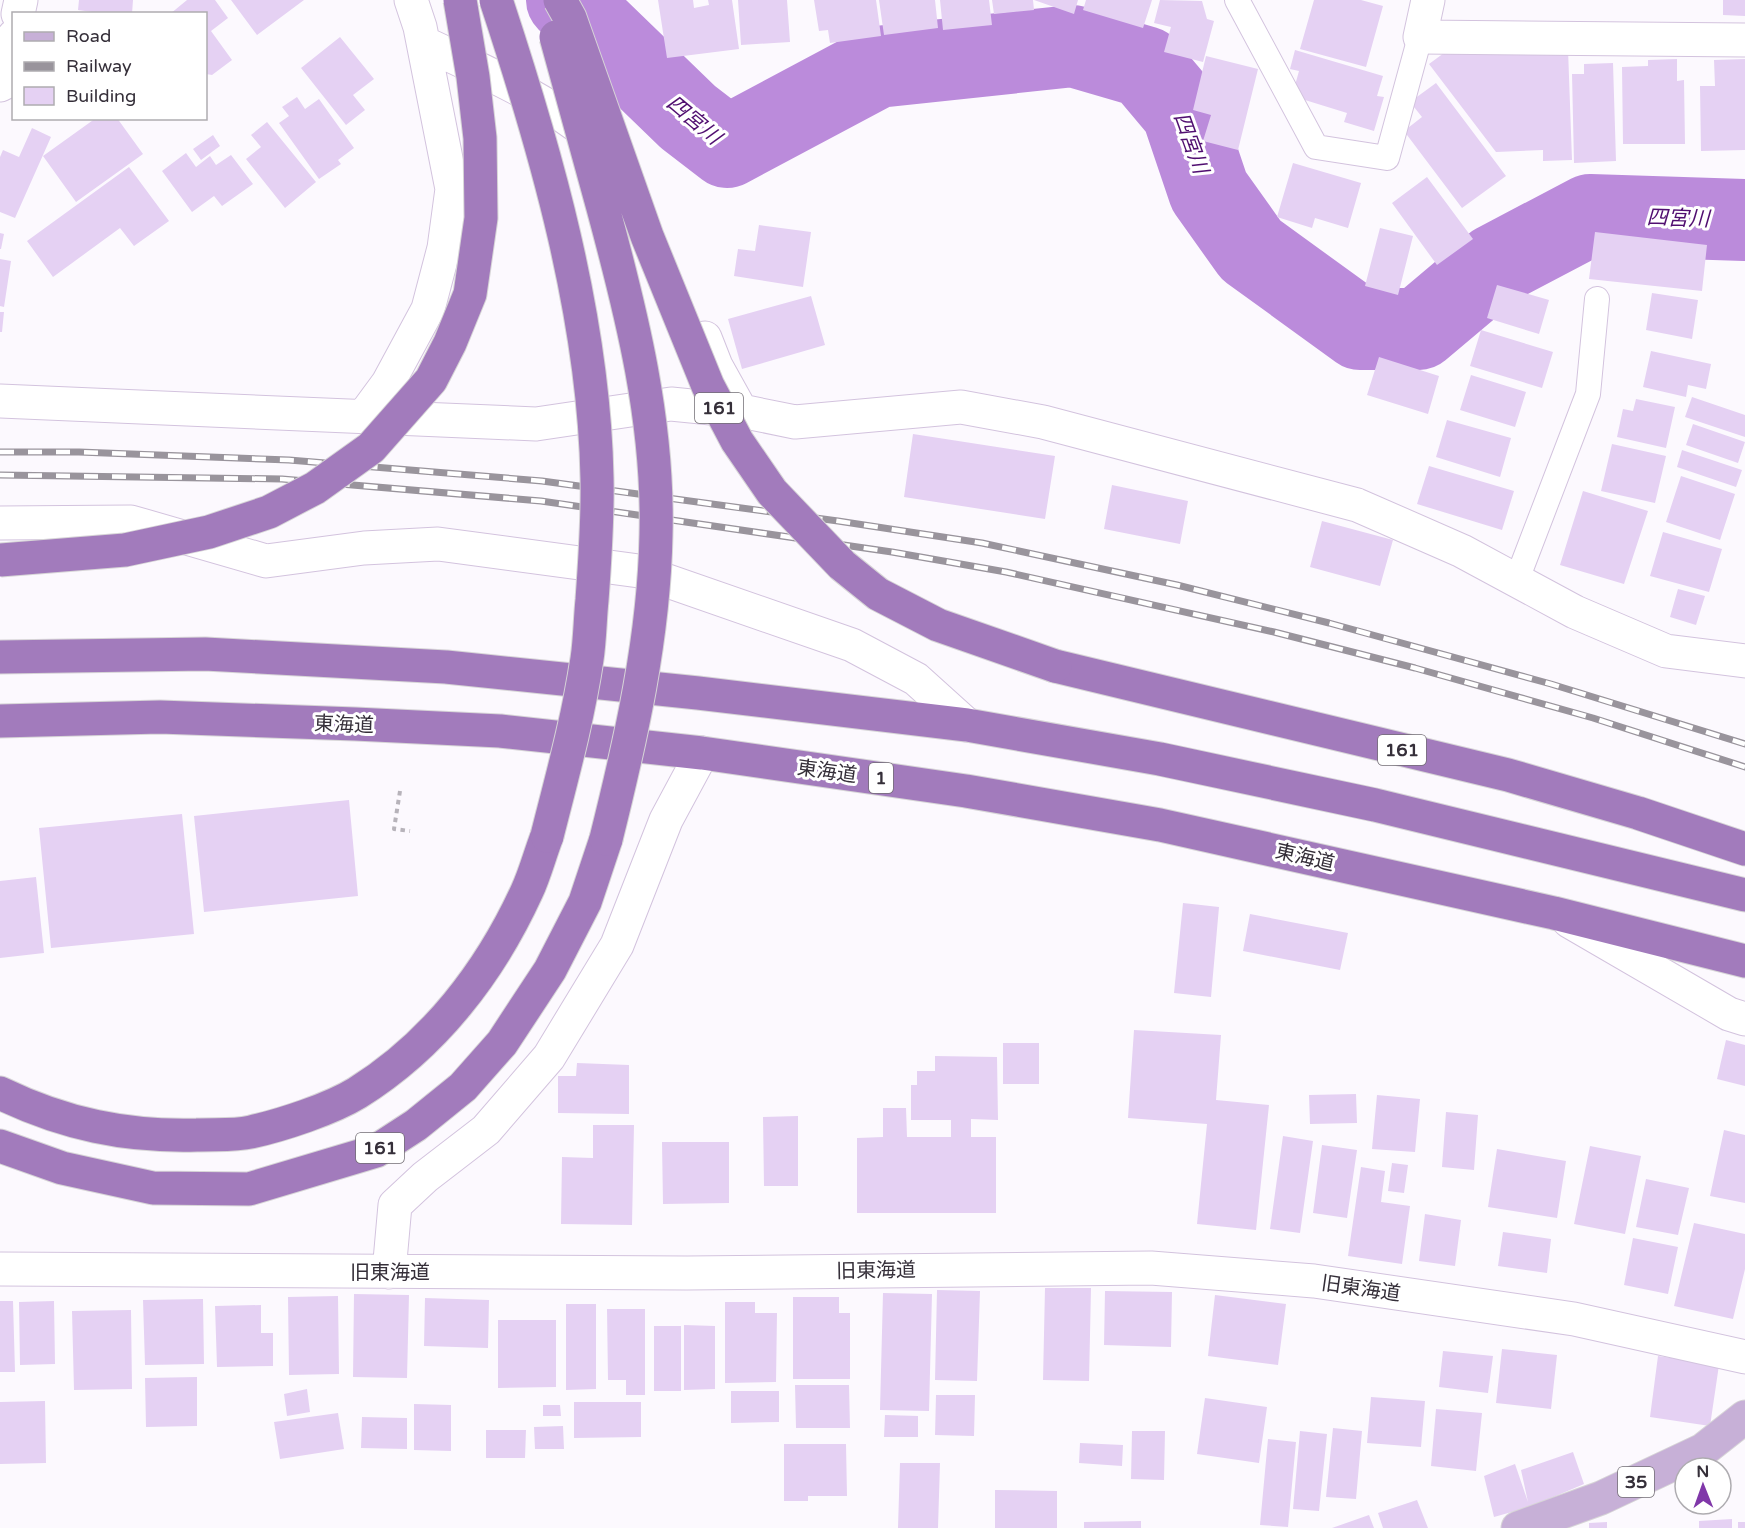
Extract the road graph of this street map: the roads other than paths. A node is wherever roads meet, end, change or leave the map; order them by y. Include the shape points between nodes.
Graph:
1 (453, 0) edge
2 (460, 0) edge
3 (496, 0) edge
4 (551, 0) edge
5 (560, 0) edge
6 (1237, 0) edge
7 (1428, 0) edge
8 (418, 23) edge
9 (1420, 37) junction
10 (1745, 40) edge
11 (12, 45) edge
12 (0, 85) edge
13 (1597, 299) dead end
14 (0, 401) edge
15 (741, 411) junction
16 (363, 417) junction
17 (0, 523) edge
18 (0, 560) edge
19 (1516, 582) junction
20 (0, 657) edge
21 (1745, 661) edge
22 (0, 721) edge
23 (967, 725) junction
24 (702, 753) junction
25 (1745, 849) edge
26 (1745, 895) edge
27 (1554, 913) junction
28 (1745, 961) edge
29 (1745, 1019) edge
30 (0, 1093) edge
31 (0, 1146) edge
32 (0, 1269) edge
33 (389, 1272) junction
34 (1745, 1357) edge
35 (1745, 1417) edge
36 (1518, 1528) edge

1 - 8 street
2 - 18 highway, bridge via 480,138 481,218 470,294 431,380 372,448 315,488 268,512 209,532 125,550
3 - 30 highway, bridge via 530,103 575,285 593,413 597,476 597,541 587,657 547,836 528,890 485,969 448,1017 405,1057 356,1093 305,1116 249,1133 163,1136 107,1130 33,1109
4 - 31 highway, 161, bridge via 551,19 635,331 648,398 654,460 656,533 647,643 606,839 585,902 550,970 502,1042 463,1087 416,1125 376,1150 249,1189 153,1188 62,1168
5 - 25 highway, 161, bridge via 570,18 647,236 708,387 737,441 772,492 842,565 878,594 938,625 1056,666 1508,775
6 - 9 lane via 1316,147 1387,158
7 - 9 street
8 - 15 street via 501,79 571,119 613,154 653,209 716,366
8 - 16 street via 452,189 444,249 428,309 388,383
9 - 10 street
11 - 12 street via 4,83
13 - 19 lane via 1588,394
14 - 16 street
15 - 16 street via 671,404 536,424
15 - 19 street via 795,422 961,407 1043,422 1357,505 1462,551
17 - 23 street via 130,522 266,561 364,548 438,544 639,571 852,645 916,679
19 - 21 street via 1666,651
20 - 23 highway via 205,654 446,667
22 - 24 highway, 東海道 / 1 via 160,717 356,724 500,731
23 - 26 highway via 1160,759 1375,805
24 - 27 highway, 東海道 / 1 via 966,791 1160,825
24 - 33 street via 666,820 617,945 549,1057 486,1130 395,1205
27 - 28 highway, 東海道 / 1
27 - 29 street via 1729,1014
32 - 33 street, 旧東海道
33 - 34 street, 旧東海道 via 1151,1268 1314,1281 1550,1316
35 - 36 main road, 35 via 1703,1450 1601,1498

